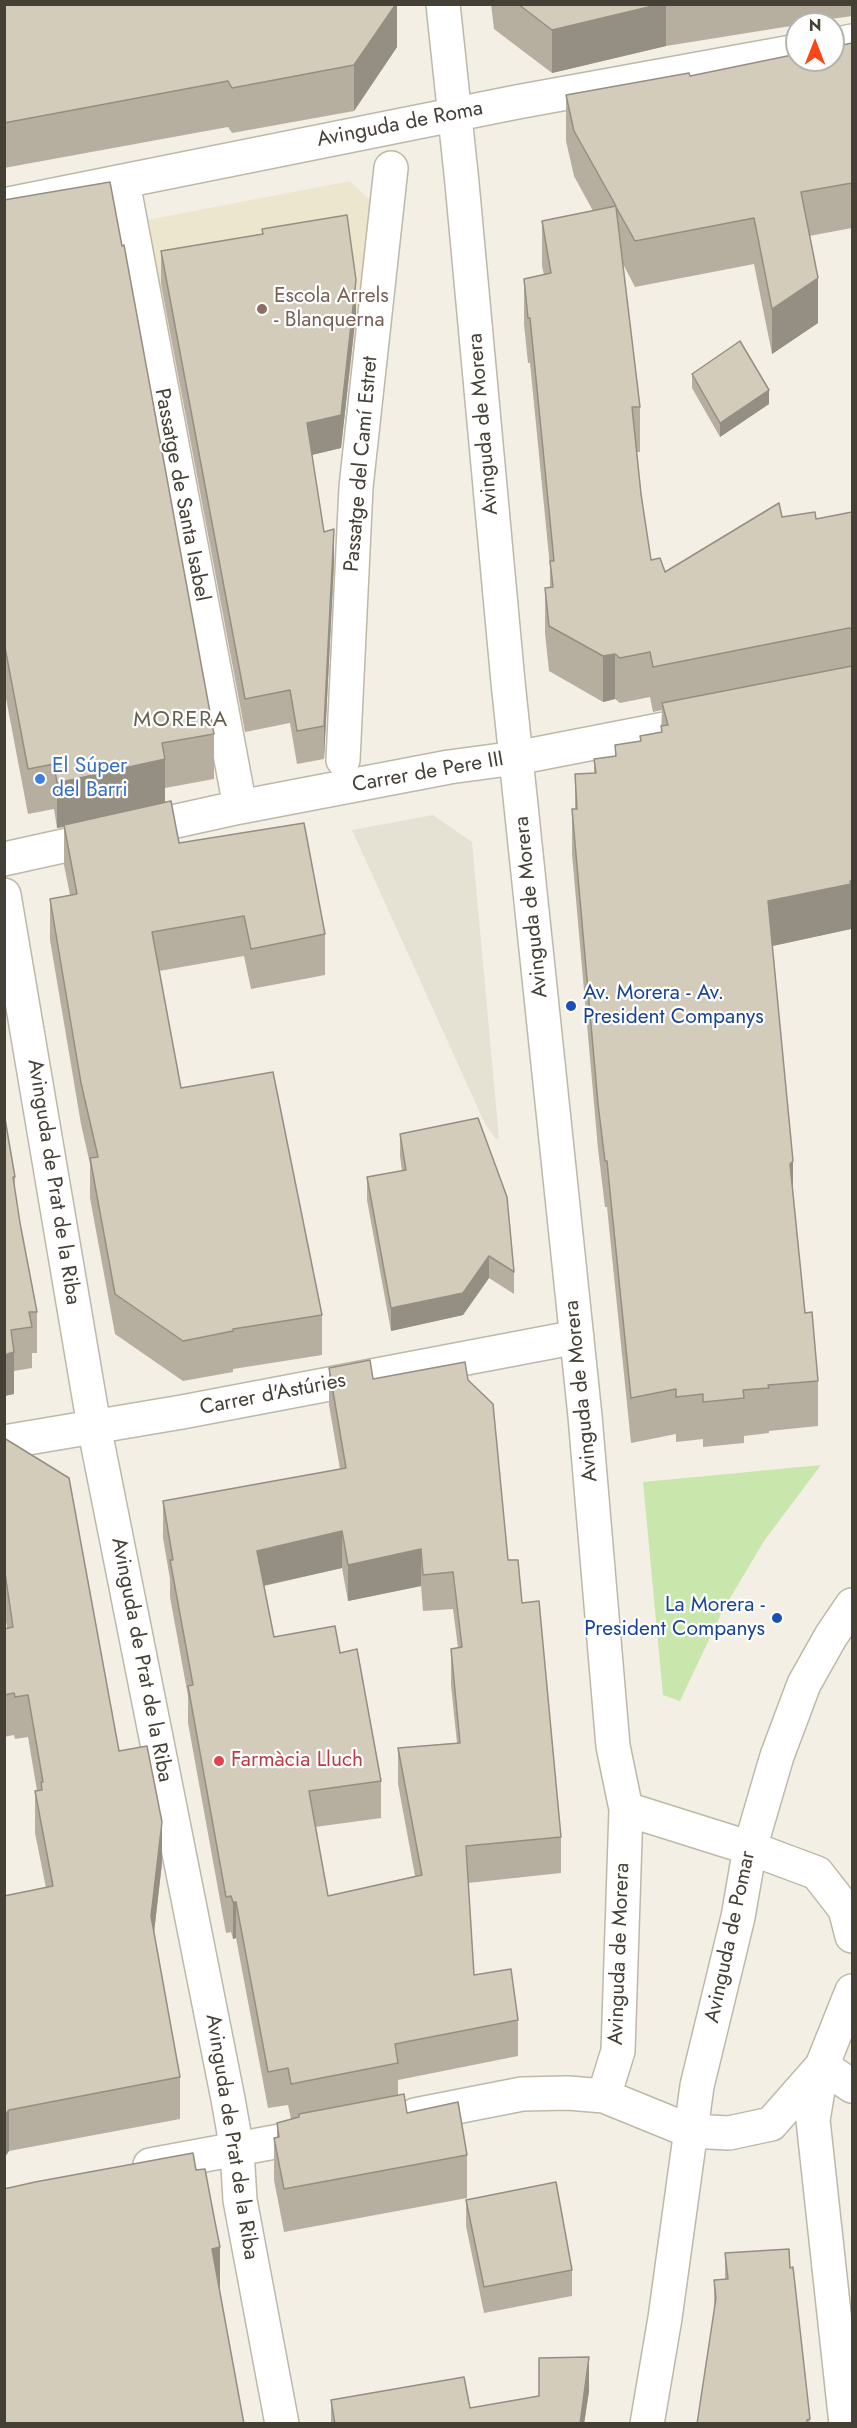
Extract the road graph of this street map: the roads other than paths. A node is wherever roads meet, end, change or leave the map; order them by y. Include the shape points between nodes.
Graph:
1 (443, 4) edge
2 (785, 53) edge
3 (456, 115) junction
4 (391, 168) dead end
5 (123, 182) junction
6 (4, 205) edge
7 (735, 715) edge
8 (516, 758) junction
9 (344, 760) dead end
10 (240, 807) junction
11 (4, 859) edge
12 (4, 895) edge
13 (577, 1337) junction
14 (94, 1426) junction
15 (4, 1442) edge
16 (852, 1605) edge
17 (626, 1809) junction
18 (750, 1848) junction
19 (852, 1936) edge
20 (852, 1991) edge
21 (822, 2066) junction
22 (852, 2086) edge
23 (604, 2096) junction
24 (383, 2121) edge
25 (348, 2128) edge
26 (690, 2130) junction
27 (237, 2150) junction
28 (119, 2170) edge
29 (282, 2424) edge
30 (647, 2424) edge
31 (846, 2424) edge

1 - 3 street, Avinguda de Morera
2 - 3 street, Avinguda de Roma
3 - 5 street, Avinguda de Roma
3 - 8 street, Avinguda de Morera
4 - 9 street, Passatge del Camí Estret via 356,487
5 - 6 street, Avinguda de Roma
5 - 10 street, Passatge de Santa Isabel
7 - 8 street, Carrer de Pere III
8 - 10 street, Carrer de Pere III
8 - 13 street, Avinguda de Morera
10 - 11 street, Carrer de Pere III
12 - 14 street, Avinguda de Prat de la Riba
13 - 14 street, Carrer d'Astúries
13 - 17 street, Avinguda de Morera via 613,1746
14 - 15 street, Carrer d'Astúries
14 - 27 street, Avinguda de Prat de la Riba
16 - 18 street, Avinguda de Pomar via 804,1684 777,1756
17 - 18 street
17 - 23 street, Avinguda de Morera via 618,2051
18 - 19 street via 817,1873 845,1909
18 - 26 street, Avinguda de Pomar
20 - 21 street
21 - 22 street
21 - 26 street via 771,2124 729,2133
21 - 31 street via 813,2120
23 - 24 street via 522,2094
23 - 26 street
25 - 27 street
26 - 30 street, Avinguda de Pomar
27 - 28 street
27 - 29 street, Avinguda de Prat de la Riba via 240,2200

